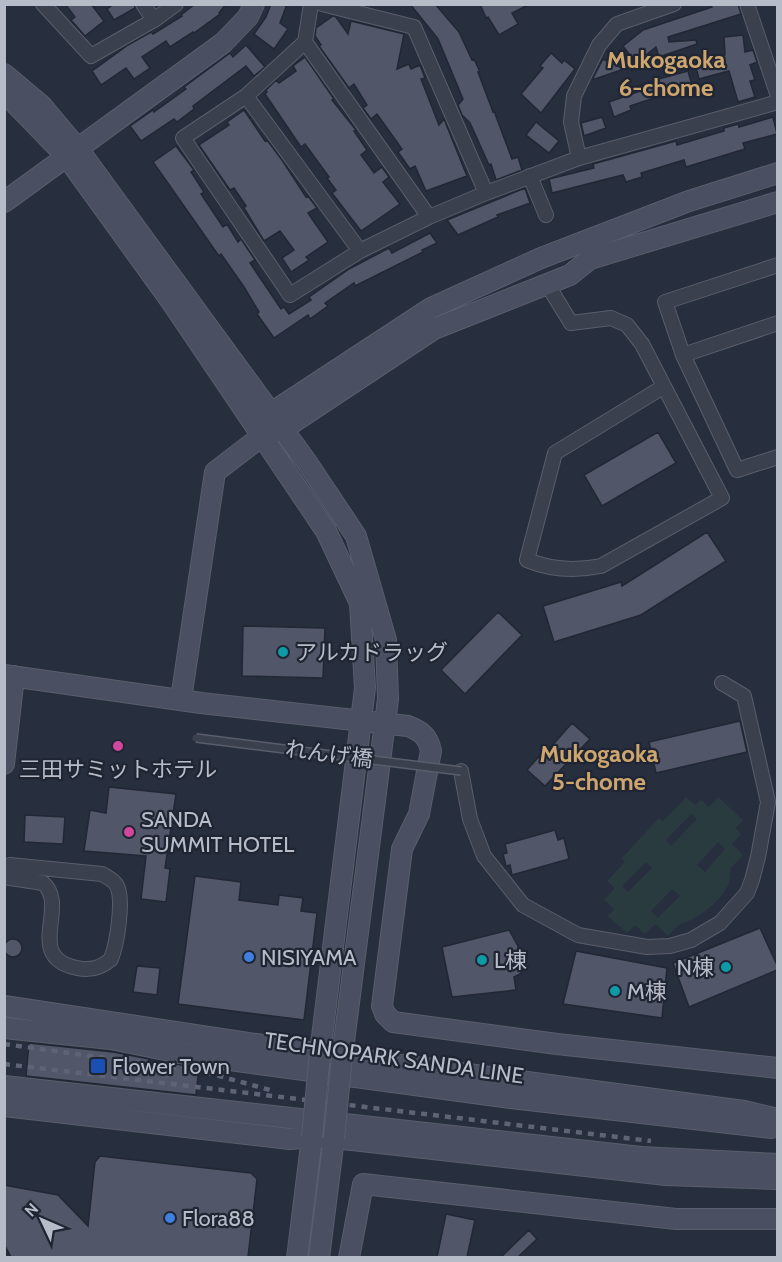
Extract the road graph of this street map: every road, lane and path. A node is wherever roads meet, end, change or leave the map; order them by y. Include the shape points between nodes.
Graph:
1 (44, 4) edge
2 (143, 4) edge
3 (176, 4) edge
4 (254, 4) edge
5 (311, 4) edge
6 (322, 4) edge
7 (674, 4) edge
8 (747, 4) edge
9 (154, 20) junction
10 (305, 42) junction
11 (4, 74) edge
12 (4, 92) edge
13 (246, 96) junction
14 (777, 96) edge
15 (777, 102) edge
16 (72, 153) junction
17 (579, 158) junction
18 (777, 173) edge
19 (530, 176) junction
20 (486, 193) junction
21 (4, 202) edge
22 (777, 202) edge
23 (546, 215) dead end
24 (429, 217) junction
25 (360, 251) junction
26 (777, 265) edge
27 (548, 284) junction
28 (777, 323) edge
29 (682, 355) junction
30 (663, 387) junction
31 (271, 412) junction
32 (283, 429) junction
33 (262, 435) junction
34 (777, 457) edge
35 (9, 676) edge
36 (722, 683) dead end
37 (181, 699) junction
38 (362, 721) junction
39 (384, 723) junction
40 (196, 738) dead end
41 (4, 764) edge
42 (461, 771) joint
43 (4, 867) edge
44 (4, 877) edge
45 (4, 1006) edge
46 (4, 1028) edge
47 (320, 1053) junction
48 (342, 1058) junction
49 (777, 1068) edge
50 (4, 1086) edge
51 (4, 1106) edge
52 (777, 1110) edge
53 (744, 1111) junction
54 (777, 1119) edge
55 (777, 1128) edge
56 (312, 1137) junction
57 (334, 1138) junction
58 (777, 1164) edge
59 (773, 1179) edge
60 (777, 1219) edge
61 (297, 1257) edge
62 (319, 1257) edge
63 (349, 1257) edge

1 - 9 street via 91,56
2 - 9 street
3 - 9 street
4 - 16 street via 248,17 223,44
5 - 10 street
6 - 20 street via 414,27
7 - 17 street via 617,24 599,45 574,96 571,122
8 - 14 street
10 - 13 street
10 - 24 street
11 - 16 street via 42,106
12 - 16 street
13 - 25 street
13 - 25 street via 183,138 290,294
15 - 17 street
16 - 21 street
16 - 31 street
16 - 33 street
17 - 19 street
18 - 31 street via 689,201 541,258 431,308
19 - 20 street
19 - 23 street
20 - 24 street
22 - 27 street via 590,259 570,275
24 - 25 street
26 - 29 street via 665,302
27 - 30 street via 571,323 611,318 627,325 642,344
27 - 32 street via 434,329
28 - 29 street
29 - 34 street via 737,470
30 - 30 street via 722,498 601,566 560,569 527,560 555,453
31 - 32 street
31 - 33 street
32 - 33 street
32 - 39 street via 356,536 386,639 388,699
33 - 37 street via 215,472
33 - 38 street via 326,531 360,603 365,688
35 - 37 street
35 - 41 street
36 - 42 street via 744,696 768,802 747,892 720,923 691,940 646,947 578,935 523,905 484,856 470,819
37 - 38 street
38 - 39 street
38 - 47 street
39 - 48 street
39 - 49 street via 419,730 432,751 419,814 402,849 382,1006 393,1022
40 - 42 lane, れんげ橋, bridge
43 - 44 street via 102,874 112,880 118,888 119,912 111,959 97,969 63,963 55,956 48,939 52,905 48,887
45 - 47 street
46 - 55 street, TECHNOPARK SANDA LINE via 111,1039 185,1054 499,1097
47 - 48 street
47 - 56 street, bridge
48 - 53 street
48 - 57 street, bridge
50 - 58 street via 641,1156
51 - 56 street via 290,1139
52 - 53 street
53 - 54 street
56 - 57 street
56 - 61 street
57 - 59 street via 666,1175
57 - 62 street
60 - 63 street via 676,1219 363,1184

